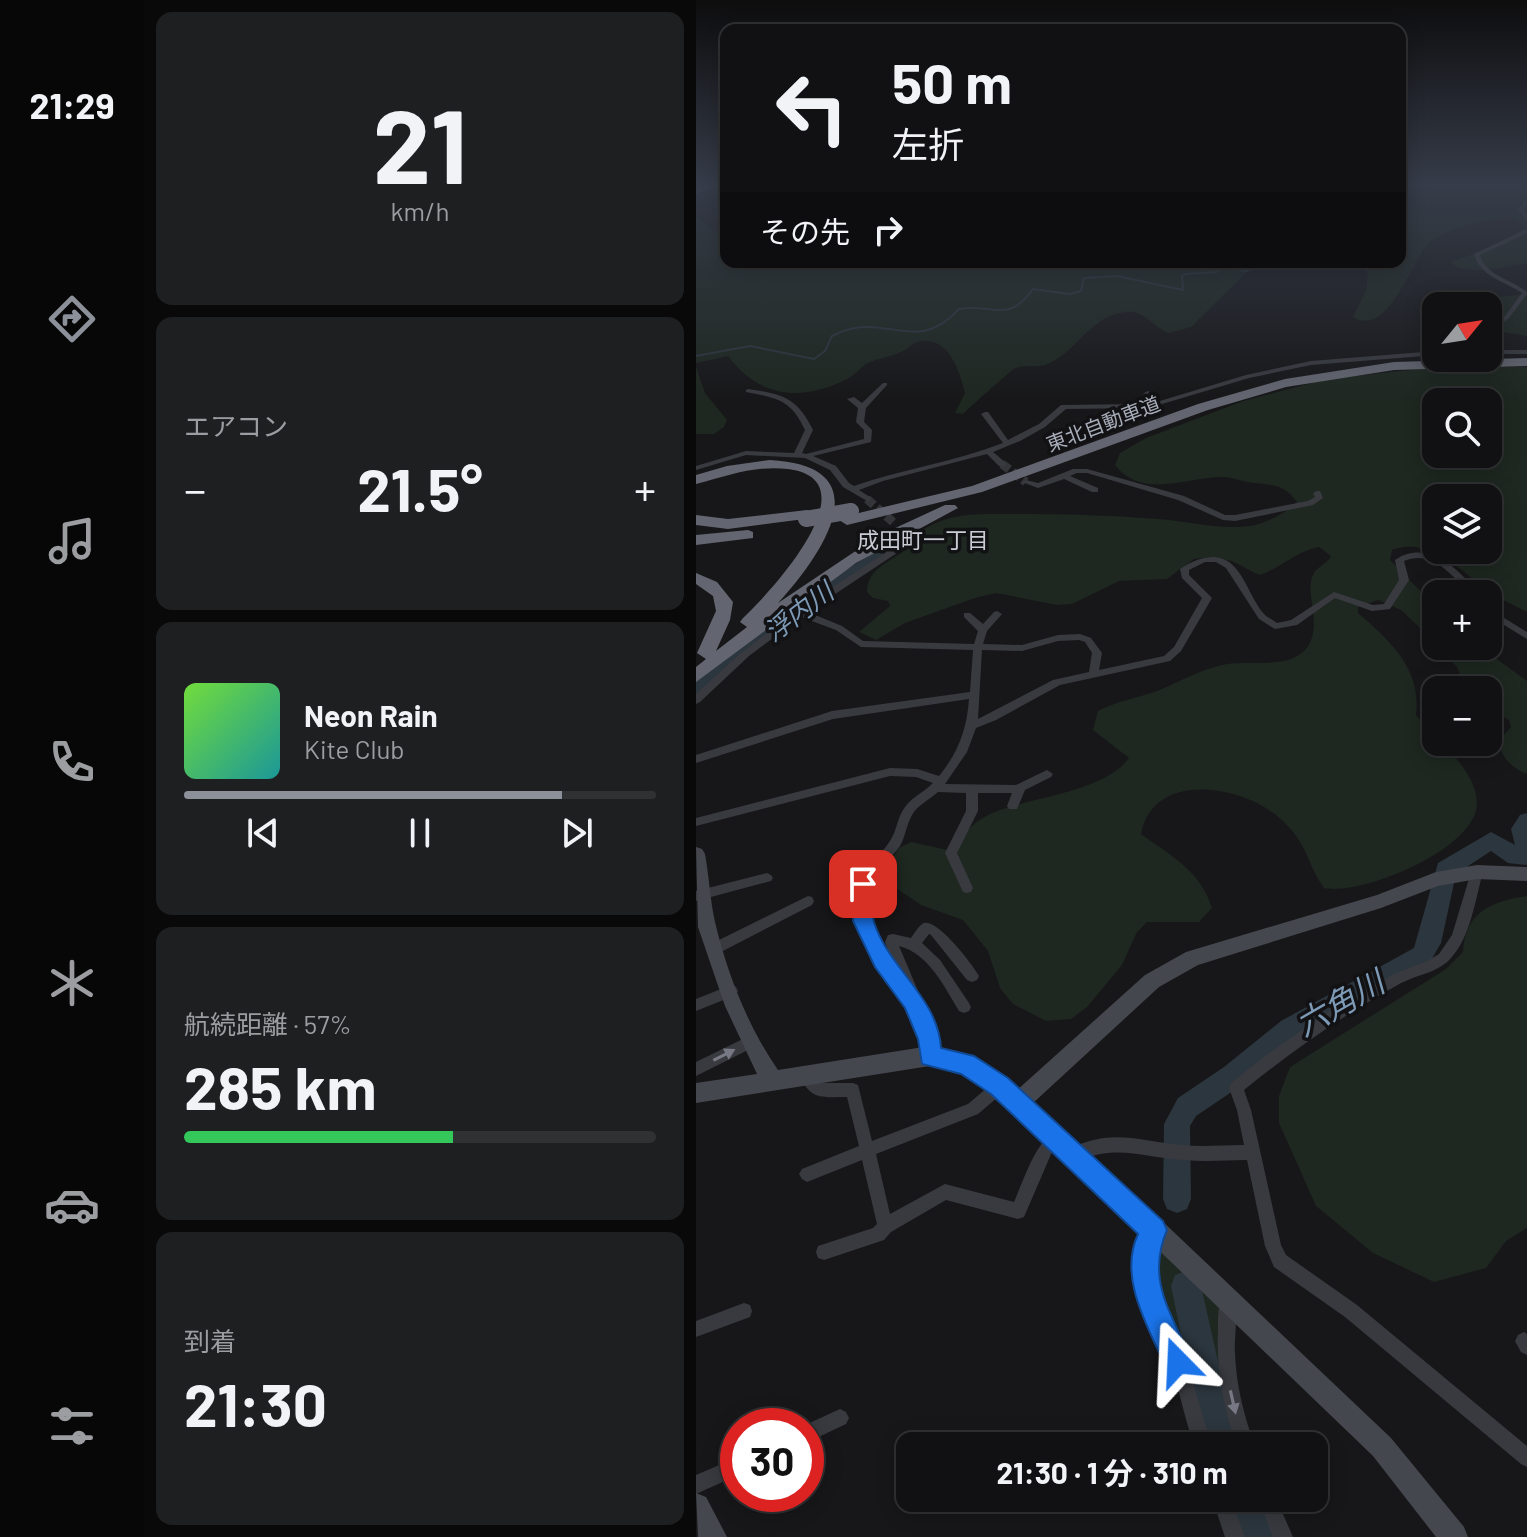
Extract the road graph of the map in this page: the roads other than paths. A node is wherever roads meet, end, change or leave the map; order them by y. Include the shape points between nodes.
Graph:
1 (1478, 258) edge
2 (1502, 321) edge
3 (1502, 354) edge
4 (1422, 356) edge
5 (1422, 357) edge
6 (1527, 357) edge
7 (885, 384) dead end
8 (748, 391) dead end
9 (880, 393) junction
10 (1148, 393) dead end
11 (890, 395) dead end
12 (851, 399) dead end
13 (862, 407) junction
14 (1142, 408) junction
15 (985, 414) dead end
16 (1180, 415) junction
17 (1006, 442) junction
18 (975, 448) dead end
19 (987, 450) junction
20 (802, 456) junction
21 (1002, 464) tunnel mouth
22 (925, 467) junction
23 (696, 468) edge
24 (696, 474) edge
25 (1064, 476) junction
26 (696, 480) edge
27 (1026, 482) dead end
28 (854, 489) junction
29 (1095, 490) dead end
30 (1317, 493) dead end
31 (867, 499) tunnel mouth
32 (850, 513) junction
33 (696, 520) edge
34 (805, 521) junction
35 (898, 526) dead end
36 (696, 532) edge
37 (696, 540) edge
38 (696, 578) edge
39 (1460, 580) edge
40 (798, 612) junction
41 (997, 614) dead end
42 (1502, 620) edge
43 (957, 623) dead end
44 (760, 626) junction
45 (983, 630) junction
46 (1527, 636) edge
47 (978, 647) junction
48 (701, 657) edge
49 (1094, 673) junction
50 (696, 676) edge
51 (973, 695) junction
52 (696, 700) edge
53 (972, 725) junction
54 (696, 759) edge
55 (1047, 774) dead end
56 (938, 784) junction
57 (1020, 788) junction
58 (972, 789) junction
59 (1013, 806) dead end
60 (696, 822) edge
61 (696, 854) edge
62 (1477, 872) junction
63 (1527, 874) edge
64 (767, 878) dead end
65 (967, 888) dead end
66 (700, 895) edge
67 (808, 901) dead end
68 (914, 944) junction
69 (714, 949) junction
70 (972, 976) dead end
71 (731, 991) junction
72 (914, 1003) junction
73 (696, 1005) edge
74 (964, 1007) dead end
75 (751, 1041) junction
76 (930, 1056) junction
77 (696, 1069) edge
78 (806, 1076) junction
79 (773, 1080) junction
80 (999, 1086) junction
81 (696, 1093) edge
82 (1018, 1103) junction
83 (1056, 1138) junction
84 (868, 1149) junction
85 (1252, 1153) junction
86 (1075, 1154) junction
87 (807, 1174) dead end
88 (885, 1226) junction
89 (1154, 1230) junction
90 (824, 1252) dead end
91 (1220, 1293) junction
92 (744, 1311) dead end
93 (696, 1329) edge
94 (840, 1418) dead end
95 (824, 1426) edge
96 (1199, 1432) edge
97 (1241, 1432) edge
98 (1527, 1458) edge
99 (720, 1474) edge
100 (696, 1485) edge
101 (696, 1507) edge
102 (1226, 1512) edge
103 (1273, 1512) edge
104 (713, 1537) edge
105 (1235, 1537) edge
106 (1283, 1537) edge
107 (1454, 1537) edge

1 - 2 street via 1488,271 1525,293
3 - 6 highway, 東北自動車道
4 - 14 street via 1311,363
5 - 32 highway, 東北自動車道 via 1250,385 1027,465
6 - 16 highway, 東北自動車道 via 1348,371 1258,390
7 - 9 street
8 - 20 street via 772,395 800,409 809,430
9 - 11 street
9 - 13 street
10 - 14 street
12 - 13 street
13 - 20 street via 860,422 868,430 868,440
14 - 17 street via 1064,407 1047,426
15 - 17 street
16 - 32 highway, 東北自動車道 via 1012,478 937,500
16 - 44 highway via 897,530
17 - 19 street
18 - 22 street
19 - 21 street
19 - 22 street
20 - 23 street via 746,453
20 - 28 street via 833,468
22 - 28 street
24 - 44 highway via 735,462 780,460 818,471 834,488 835,506 821,545
25 - 27 street via 1038,486
25 - 29 street
25 - 30 street via 1082,470 1123,479 1223,517 1310,503 1319,498
26 - 48 highway via 737,466 774,464 817,477 827,492 816,537 790,580 753,618
28 - 31 street
32 - 34 highway, 東北自動車道
33 - 34 highway
34 - 36 highway, 東北自動車道
34 - 37 highway, 東北自動車道
35 - 40 street via 907,538 903,544
38 - 48 highway via 713,586 725,602 724,620
39 - 49 street via 1441,562 1410,555 1399,560 1404,580 1387,607 1378,610 1329,596 1294,623 1275,626 1253,608 1228,564 1207,560 1184,569 1206,600 1173,655 1150,665
40 - 47 street via 839,628 861,644
40 - 52 street
41 - 45 street
42 - 46 street
43 - 45 street via 970,618
44 - 50 highway
45 - 47 street
47 - 49 street via 1022,648 1080,637 1097,653
47 - 51 street
49 - 53 street
51 - 53 street
51 - 54 street via 832,715
53 - 56 street via 964,747
55 - 57 street
56 - 58 street
56 - 60 street via 917,773 890,772
56 - 72 street via 908,812 896,842 869,870 861,895 863,921 873,942
57 - 58 street
57 - 59 street
58 - 65 street via 972,811 951,853
61 - 66 street
62 - 63 street
62 - 82 street via 1424,883 1167,971
62 - 85 street via 1455,939 1442,960 1369,996 1276,1055 1236,1088
64 - 66 street
66 - 69 street
67 - 69 street
68 - 70 street via 926,928 935,931
68 - 72 street via 891,942
68 - 74 street via 928,953
69 - 71 street
71 - 73 street
71 - 75 street
72 - 76 street
77 -> 75 street
75 - 79 street
76 - 78 street
76 - 80 street via 966,1064
78 - 79 street
78 - 84 street via 818,1090 853,1090
79 - 81 street
80 - 82 street
80 - 84 street via 973,1109
82 - 83 street
83 - 86 street
83 - 88 street via 1018,1211 945,1192
84 - 87 street
84 - 88 street
85 - 86 street via 1158,1151 1129,1145 1085,1147
85 - 98 street via 1280,1261 1351,1311
86 - 89 street
88 - 90 street via 878,1234
89 - 91 street
89 - 96 street via 1143,1261 1148,1292 1172,1343
91 -> 97 street via 1231,1400
91 - 107 street via 1382,1447
92 - 93 street
94 - 95 street
99 - 100 street
101 - 104 street
102 - 105 street
103 - 106 street

